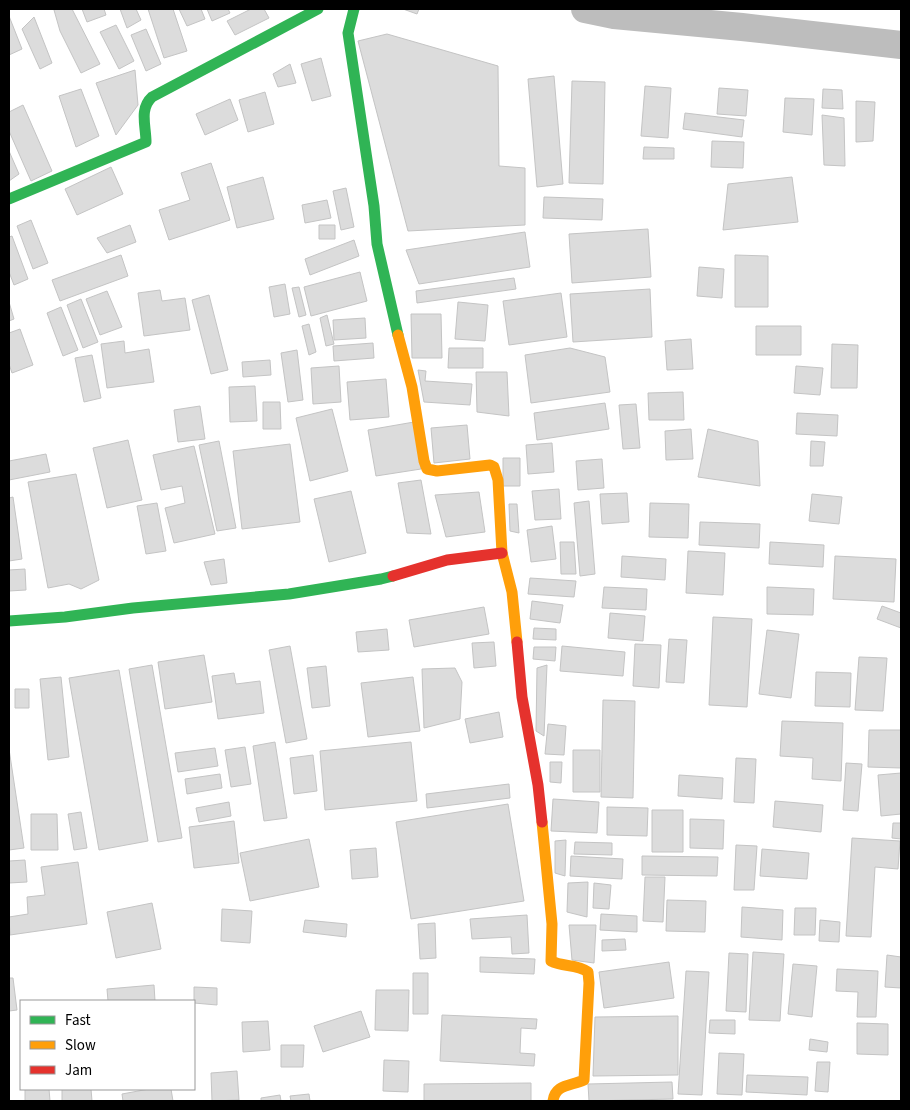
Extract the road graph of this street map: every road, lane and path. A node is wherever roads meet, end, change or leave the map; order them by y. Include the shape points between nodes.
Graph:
1 (318, 9) edge
2 (354, 9) edge
3 (585, 9) edge
4 (901, 45) edge
5 (9, 199) edge
6 (502, 552) junction
7 (9, 621) edge
8 (554, 1101) edge

1 - 5 street via 156,94 146,102 146,142
2 - 6 street via 348,33 377,244 412,387 424,461 427,469 437,471 494,467 498,480
3 - 4 street via 614,15
6 - 7 street via 447,560 381,579 289,594
6 - 8 street via 512,592 522,697 538,785 552,924 551,961 558,966 583,967 588,972 584,1080 556,1089

